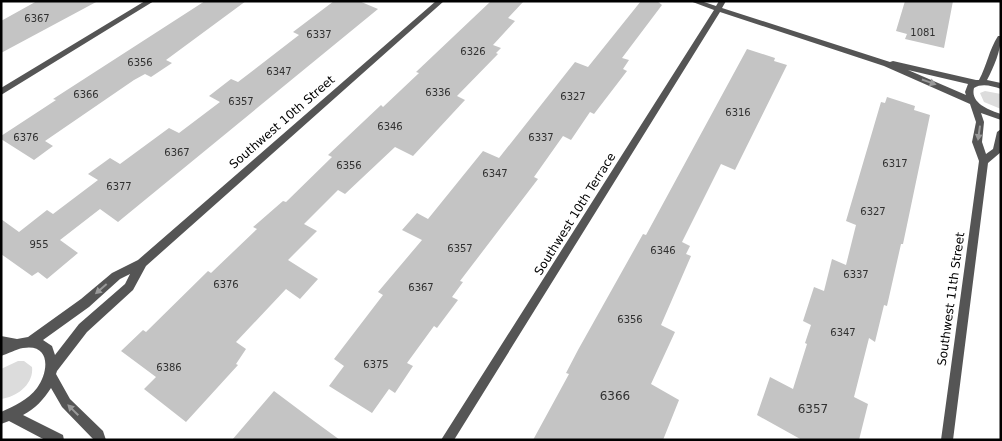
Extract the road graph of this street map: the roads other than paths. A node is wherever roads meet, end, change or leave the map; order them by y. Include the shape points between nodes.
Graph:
1 (151, 1) edge
2 (440, 1) edge
3 (694, 1) edge
4 (721, 5) edge
5 (1001, 38) edge
6 (887, 64) junction
7 (979, 83) junction
8 (1001, 86) edge
9 (1, 92) edge
10 (973, 103) junction
11 (1001, 117) edge
12 (1001, 132) edge
13 (984, 161) junction
14 (142, 263) junction
15 (1, 341) edge
16 (23, 343) junction
17 (1, 352) edge
18 (52, 371) junction
19 (6, 416) edge
20 (58, 440) edge
21 (100, 440) edge
22 (447, 440) edge
23 (947, 440) edge

1 - 9 street
2 - 14 street, Southwest 10th Street
3 - 4 street
4 - 6 street
4 - 22 street, Southwest 10th Terrace
5 - 7 street via 994,49 989,69
6 - 7 street
6 -> 10 street
7 - 8 street
7 - 10 street via 968,90
10 - 11 street
10 -> 13 street, Southwest 11th Street via 980,122 977,142
12 - 13 street via 997,151
13 - 23 street, Southwest 11th Street
14 -> 16 street, Southwest 10th Street via 116,276 85,303
14 - 18 street, Southwest 10th Street via 129,287 84,328
15 - 16 street
16 - 17 street, Southwest 10th Street
16 - 18 street via 40,344 48,349 52,356
18 - 19 street, Southwest 10th Street via 35,399
21 -> 18 street via 99,435 66,403
19 - 20 street

